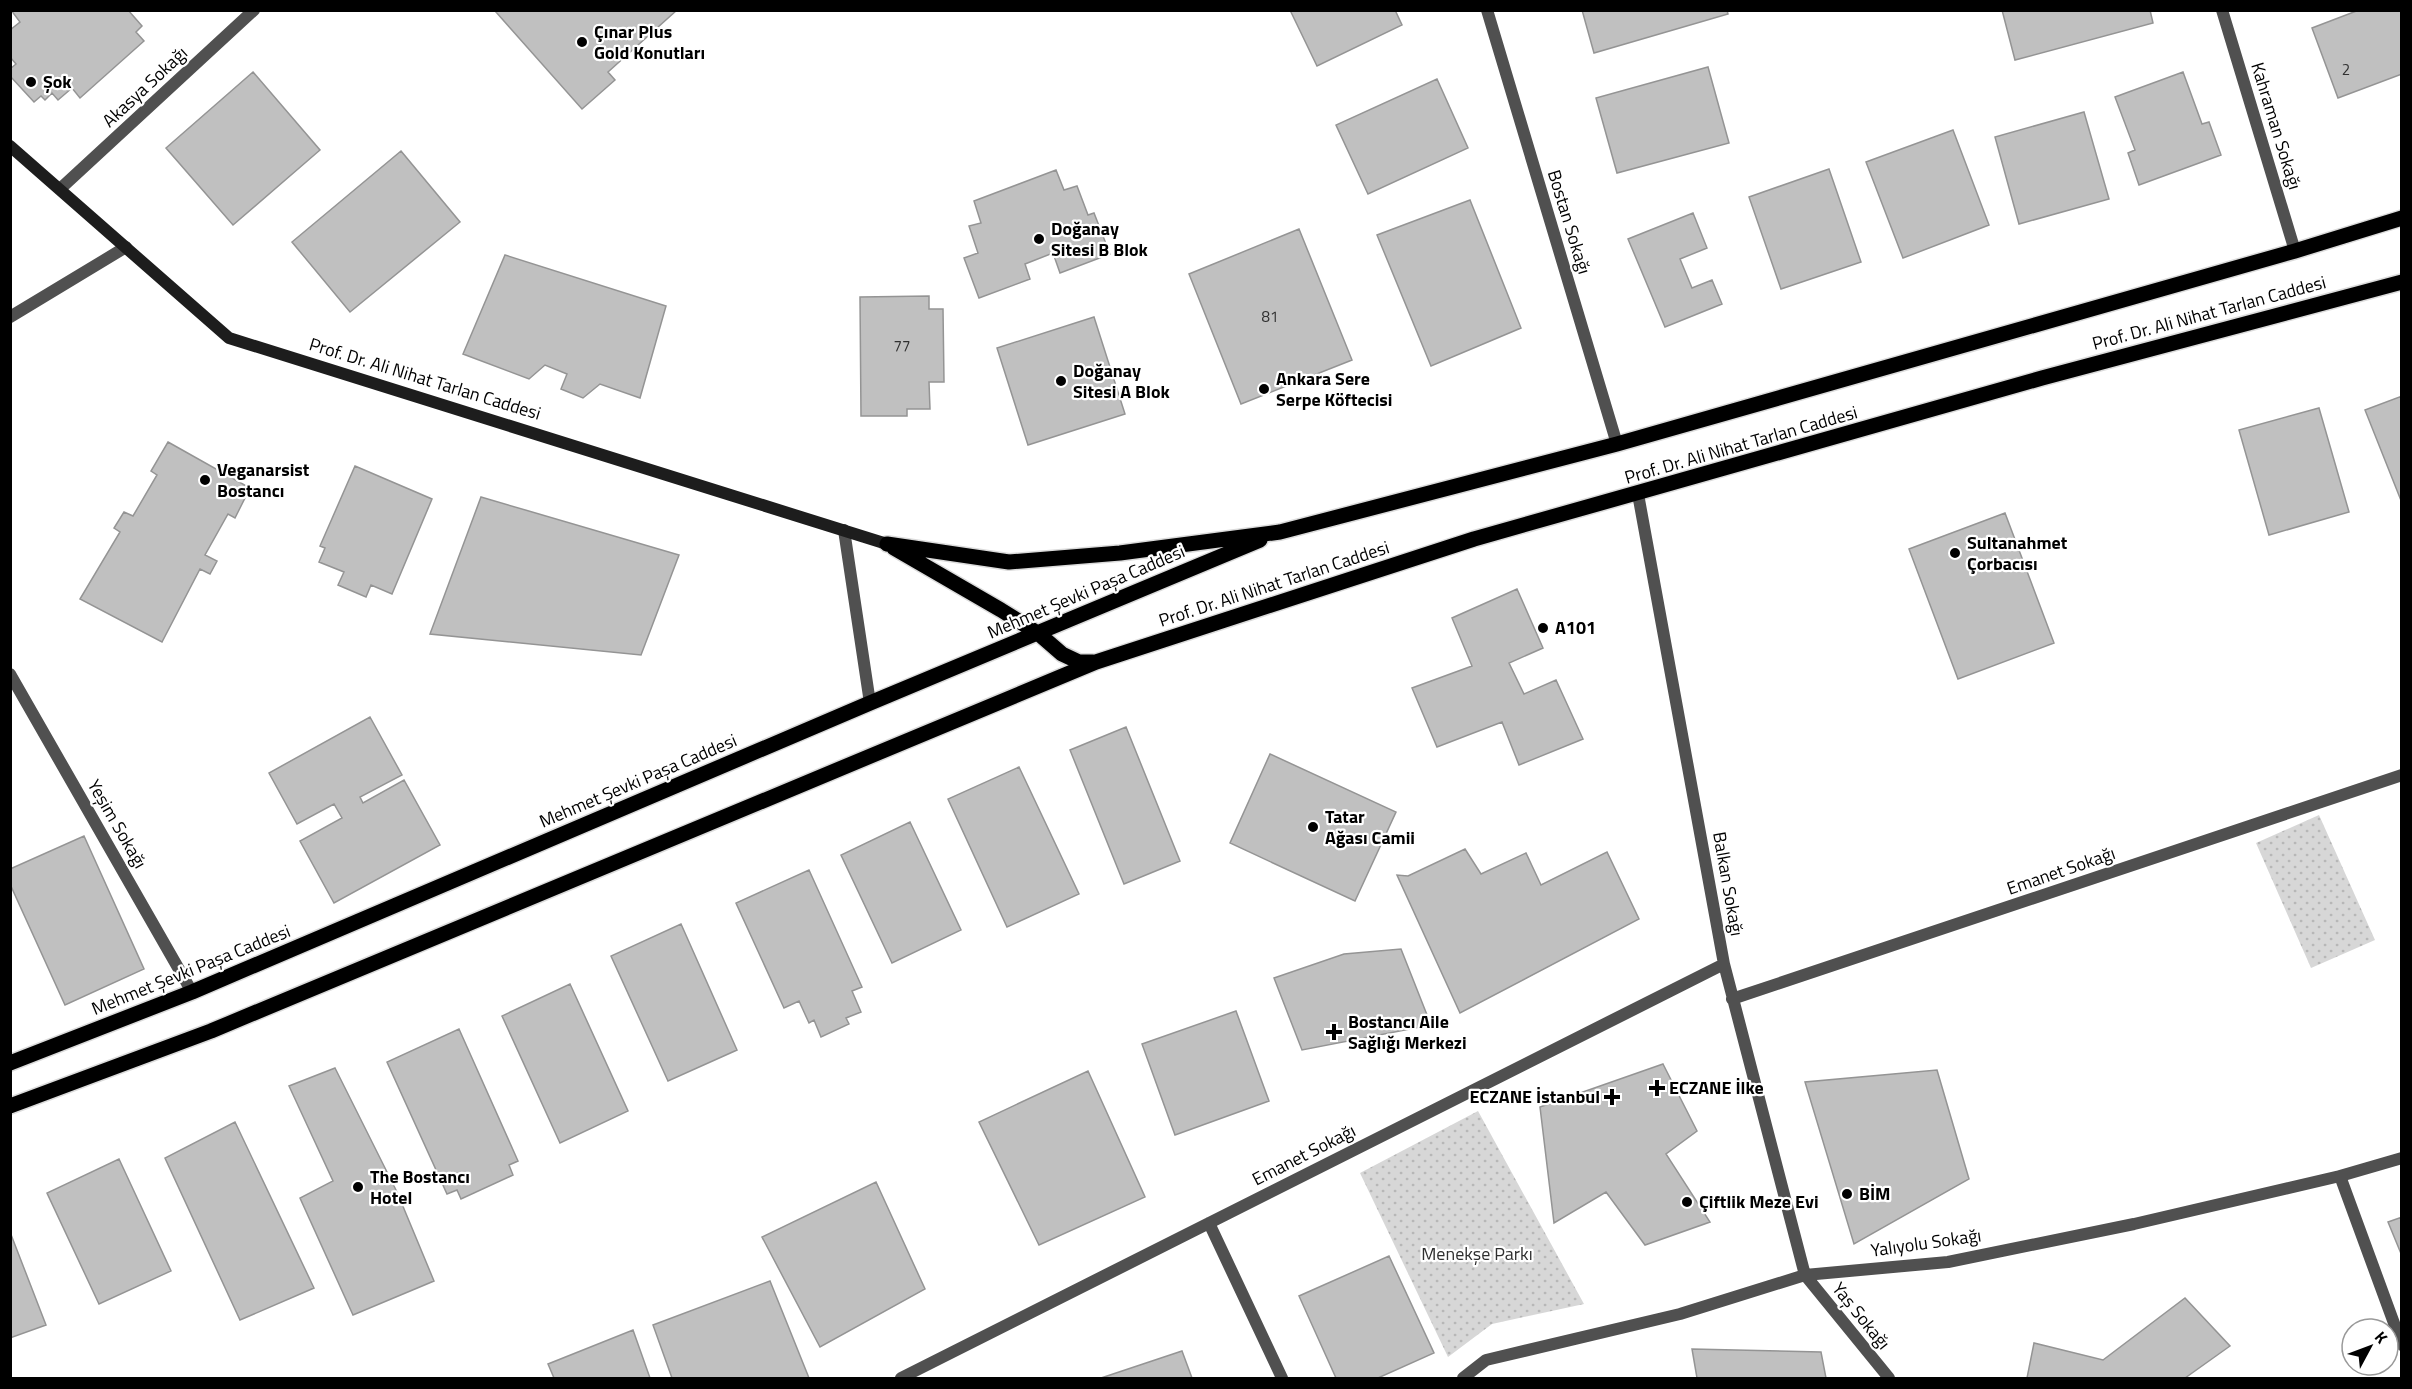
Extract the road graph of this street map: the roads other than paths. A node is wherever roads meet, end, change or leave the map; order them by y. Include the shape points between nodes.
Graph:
1 (254, 10) edge
2 (1487, 10) edge
3 (2222, 10) edge
4 (10, 146) edge
5 (60, 189) junction
6 (2402, 218) edge
7 (126, 247) junction
8 (2295, 251) junction
9 (2402, 282) edge
10 (10, 317) edge
11 (1617, 444) junction
12 (1638, 494) junction
13 (844, 530) junction
14 (1280, 532) junction
15 (887, 544) junction
16 (1039, 634) junction
17 (1096, 662) junction
18 (10, 674) edge
19 (870, 703) junction
20 (2402, 775) edge
21 (1724, 964) junction
22 (192, 992) junction
23 (1732, 999) junction
24 (10, 1063) edge
25 (10, 1106) edge
26 (2402, 1158) edge
27 (2340, 1176) junction
28 (1209, 1223) junction
29 (1805, 1275) junction
30 (2402, 1345) edge
31 (901, 1378) edge
32 (1282, 1378) edge
33 (1462, 1378) edge
34 (1889, 1378) edge

1 - 5 street, Akasya Sokağı
2 - 11 street, Bostan Sokağı
3 - 8 street, Kahraman Sokağı
4 - 5 main road, Prof. Dr. Ali Nihat Tarlan Caddesi
5 - 7 main road, Prof. Dr. Ali Nihat Tarlan Caddesi
6 - 8 main road, Prof. Dr. Ali Nihat Tarlan Caddesi
7 - 10 street
7 - 13 main road, Prof. Dr. Ali Nihat Tarlan Caddesi via 229,338
8 - 11 main road, Prof. Dr. Ali Nihat Tarlan Caddesi
9 - 12 main road, Prof. Dr. Ali Nihat Tarlan Caddesi via 2042,378
11 - 14 main road, Prof. Dr. Ali Nihat Tarlan Caddesi
12 - 17 main road, Prof. Dr. Ali Nihat Tarlan Caddesi via 1474,539
12 - 21 street, Balkan Sokağı
13 - 15 main road, Prof. Dr. Ali Nihat Tarlan Caddesi
13 - 19 street
14 - 15 main road via 1120,553 1010,562
14 - 16 main road, Mehmet Şevki Paşa Caddesi
15 - 16 main road
16 - 17 main road via 1062,654 1079,662
16 - 19 main road, Mehmet Şevki Paşa Caddesi
17 - 25 main road via 211,1032
18 - 22 street, Yeşim Sokağı
19 - 22 main road, Mehmet Şevki Paşa Caddesi
20 - 23 street, Emanet Sokağı
21 - 23 street, Balkan Sokağı
21 - 28 street, Emanet Sokağı
22 - 24 main road, Mehmet Şevki Paşa Caddesi
23 - 29 street, Balkan Sokağı
26 - 27 street, Yalıyolu Sokağı
27 - 29 street, Yalıyolu Sokağı via 1948,1262
27 - 30 street
28 - 31 street, Emanet Sokağı
28 - 32 street
29 - 33 street, Yalıyolu Sokağı via 1680,1314 1486,1360
29 - 34 street, Yaş Sokağı

